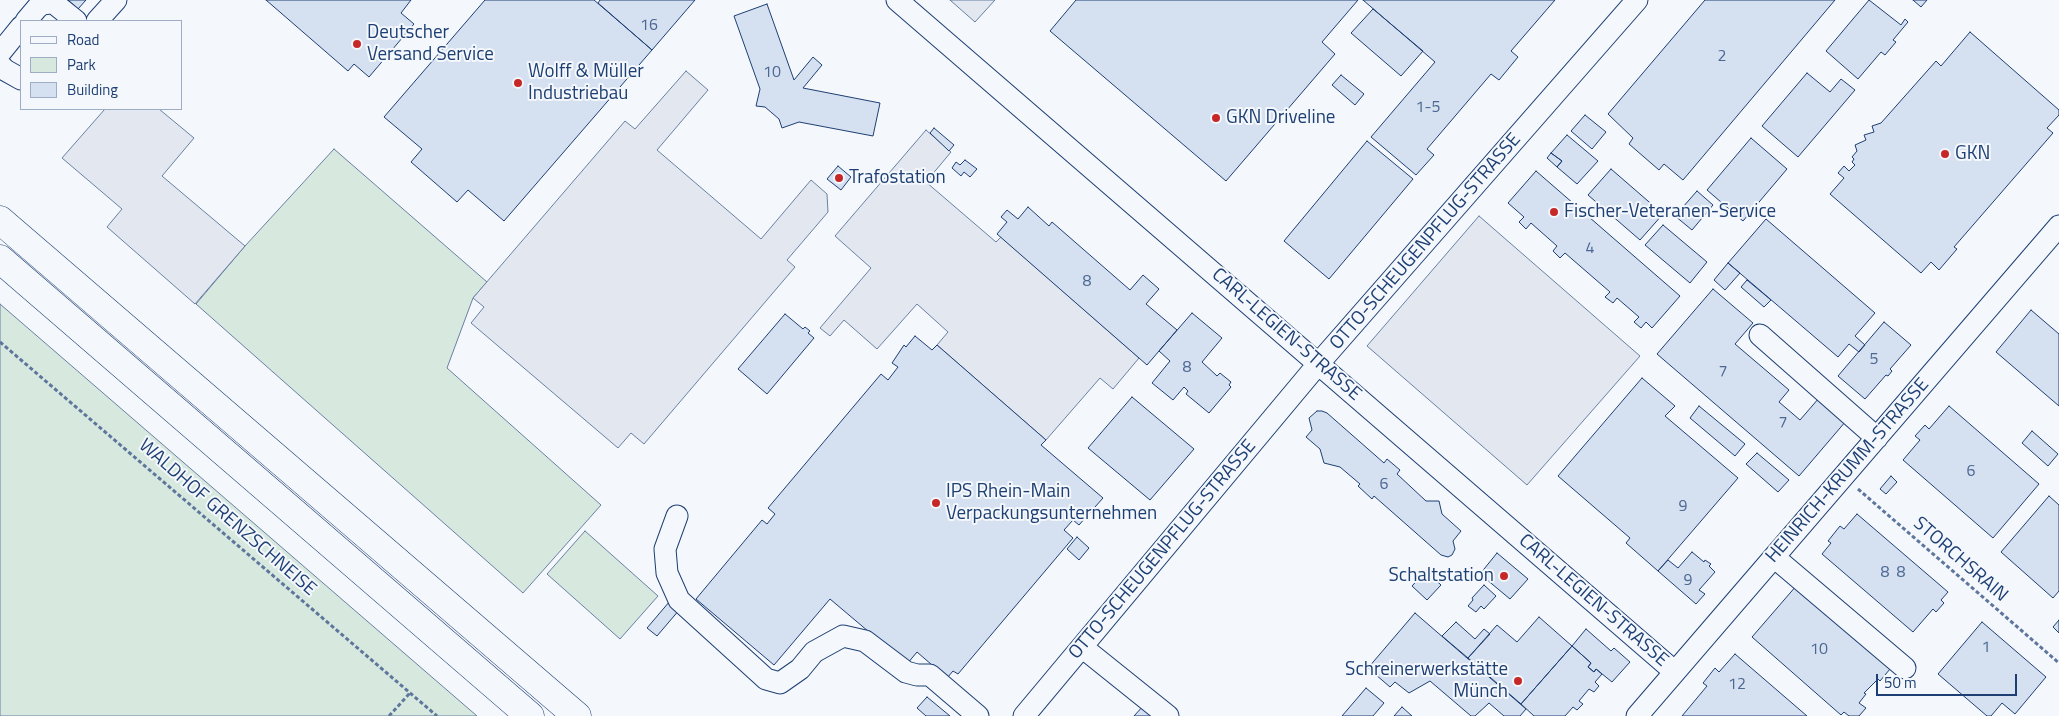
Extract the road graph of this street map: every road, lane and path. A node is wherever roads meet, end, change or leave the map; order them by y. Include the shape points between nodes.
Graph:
1 (116, 0) edge
2 (897, 0) edge
3 (1637, 0) edge
4 (27, 20) edge
5 (75, 20) edge
6 (97, 20) edge
7 (20, 28) edge
8 (0, 53) edge
9 (0, 65) edge
10 (20, 78) edge
11 (0, 220) edge
12 (2059, 226) edge
13 (0, 259) edge
14 (1760, 335) dead end
15 (0, 342) edge
16 (1319, 363) junction
17 (1877, 438) junction
18 (1844, 477) junction
19 (677, 516) dead end
20 (1774, 557) junction
21 (1082, 647) junction
22 (2059, 663) edge
23 (1905, 668) dead end
24 (1675, 672) junction
25 (410, 693) junction
26 (390, 716) edge
27 (437, 716) edge
28 (530, 716) edge
29 (577, 716) edge
30 (978, 716) edge
31 (1024, 716) edge
32 (1168, 716) edge
33 (1637, 716) edge

1 - 6 street
2 - 16 street, CARL-LEGIEN-STRASSE
3 - 16 street, OTTO-SCHEUGENPFLUG-STRASSE
4 - 5 street via 42,4 50,3
7 - 8 street
9 - 10 street
11 - 29 main road
12 - 17 street, HEINRICH-KRUMM-STRASSE
13 - 28 main road
14 - 17 street
15 - 25 path, WALDHOF GRENZSCHNEISE
16 - 21 street, OTTO-SCHEUGENPFLUG-STRASSE
16 - 24 street, CARL-LEGIEN-STRASSE
17 - 18 street, HEINRICH-KRUMM-STRASSE
18 - 20 street, HEINRICH-KRUMM-STRASSE
18 - 22 path, STORCHSRAIN
19 - 30 street via 665,549 667,573 679,600 766,679 780,683 800,669 814,652 844,636 864,641 906,672 930,675
20 - 23 street
20 - 24 street, HEINRICH-KRUMM-STRASSE
21 - 31 street, OTTO-SCHEUGENPFLUG-STRASSE
21 - 32 street
24 - 33 street, HEINRICH-KRUMM-STRASSE
25 - 26 path
25 - 27 path, WALDHOF GRENZSCHNEISE

